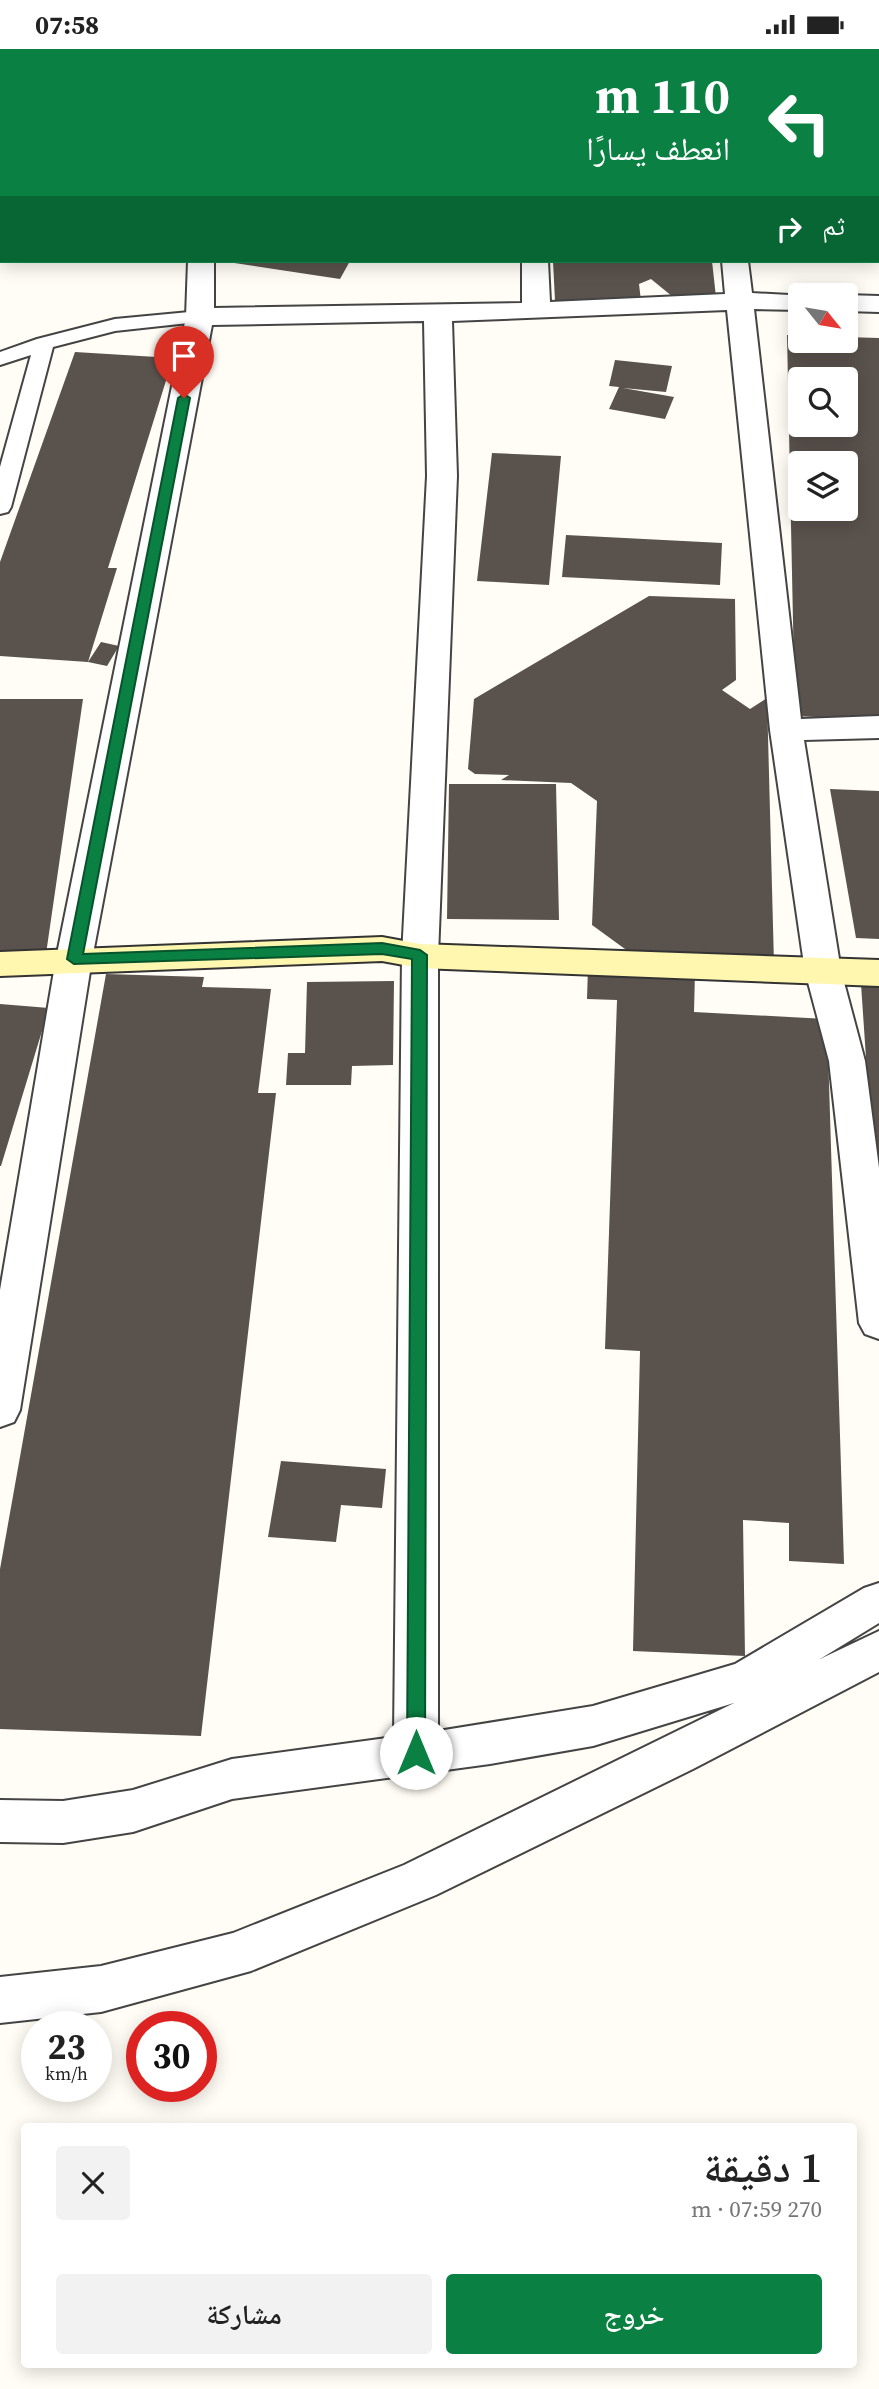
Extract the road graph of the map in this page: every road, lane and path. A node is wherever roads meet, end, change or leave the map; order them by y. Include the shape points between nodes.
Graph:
1 (201, 263) edge
2 (535, 263) edge
3 (735, 263) edge
4 (740, 301) junction
5 (788, 302) edge
6 (858, 303) edge
7 (879, 303) edge
8 (536, 311) junction
9 (438, 312) junction
10 (200, 317) junction
11 (44, 343) junction
12 (0, 359) edge
13 (0, 507) edge
14 (879, 727) edge
15 (786, 730) junction
16 (420, 955) junction
17 (74, 959) junction
18 (0, 964) edge
19 (823, 971) junction
20 (879, 973) edge
21 (879, 1323) edge
22 (0, 1410) edge
23 (879, 1601) edge
24 (879, 1650) edge
25 (416, 1753) junction
26 (0, 1821) edge
27 (0, 2000) edge

1 - 10 street
2 - 8 street
3 - 4 street
4 - 5 street
4 - 8 street
4 - 15 street
6 - 7 street
8 - 9 street
9 - 10 street
9 - 16 street via 442,476
10 - 11 lane via 115,325
10 - 17 street
11 - 12 lane
11 - 13 lane
14 - 15 street
15 - 19 street
16 - 17 street via 382,949
16 - 19 street
16 - 25 street
17 - 18 street
17 - 22 street
19 - 20 street
19 - 21 street via 848,1062
23 - 25 street via 747,1680 593,1726
24 - 27 street via 420,1880 234,1955 101,1989
25 - 26 street via 232,1779 133,1811 63,1822

